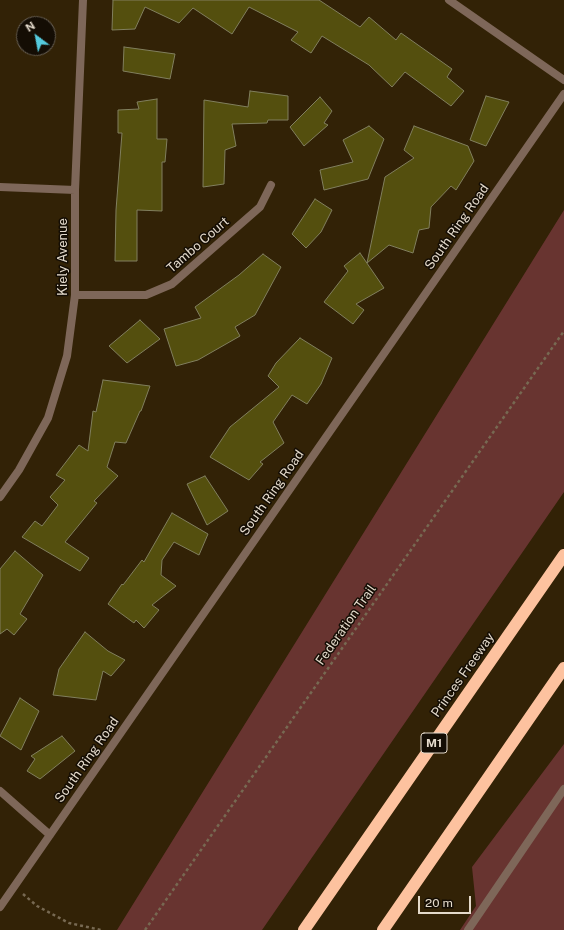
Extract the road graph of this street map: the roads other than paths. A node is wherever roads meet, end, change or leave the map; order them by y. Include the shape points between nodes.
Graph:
1 (83, 0) edge
2 (449, 0) edge
3 (564, 80) edge
4 (564, 94) edge
5 (271, 185) dead end
6 (0, 187) edge
7 (75, 190) junction
8 (75, 295) junction
9 (0, 497) edge
10 (564, 555) edge
11 (564, 668) edge
12 (564, 789) edge
13 (0, 791) edge
14 (50, 835) junction
15 (0, 907) edge
16 (304, 930) edge
17 (383, 930) edge
18 (468, 930) edge

1 - 7 street, Kiely Avenue
2 - 3 street
4 - 14 street, South Ring Road
5 - 8 street, Tambo Court via 260,207 172,284 146,295
6 - 7 street
7 - 8 street, Kiely Avenue
8 - 9 street, Kiely Avenue via 67,356 48,418 19,470
10 - 16 highway, Princes Freeway / M1
11 - 17 highway
12 - 18 street
13 - 14 street
14 - 15 street, South Ring Road

